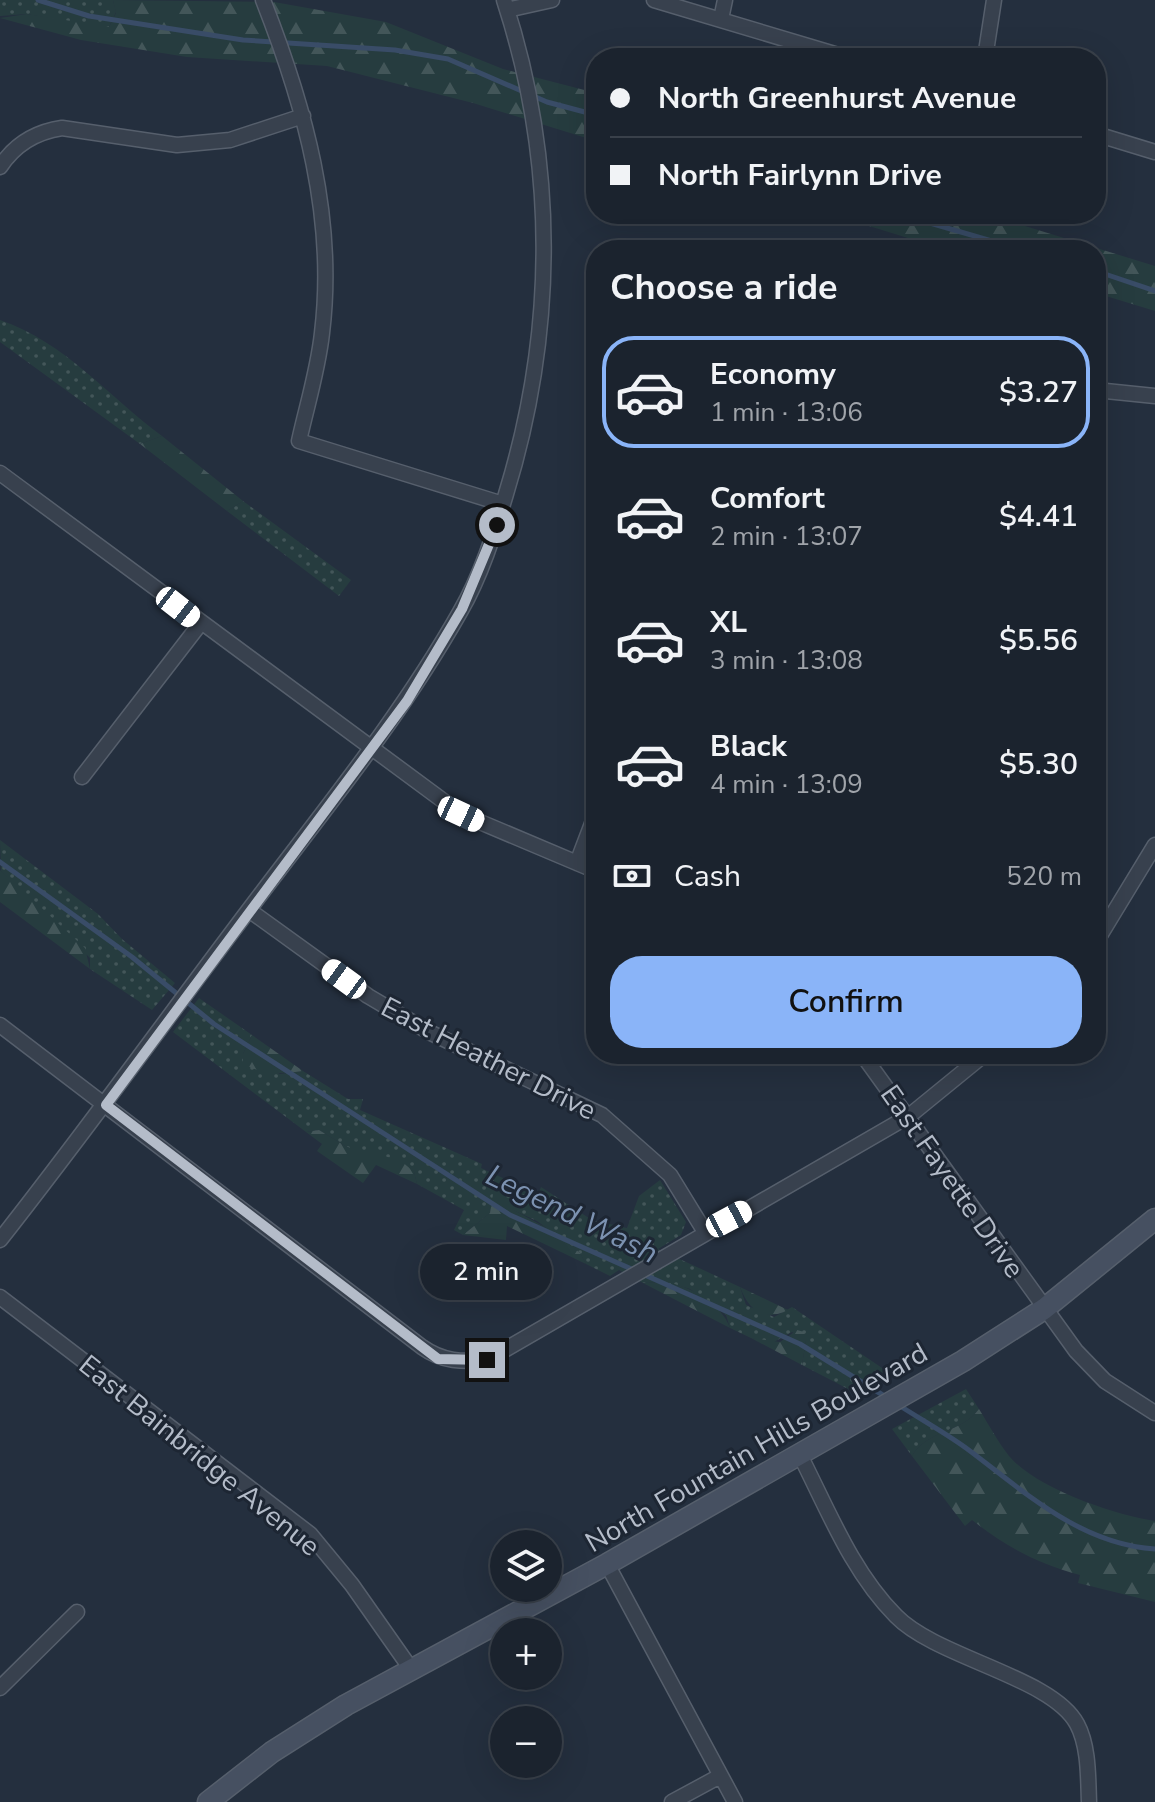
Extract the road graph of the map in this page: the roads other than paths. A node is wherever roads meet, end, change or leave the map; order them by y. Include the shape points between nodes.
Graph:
1 (263, 0) edge
2 (552, 0) edge
3 (654, 0) edge
4 (725, 0) edge
5 (994, 0) edge
6 (505, 5) edge
7 (721, 19) junction
8 (815, 48) edge
9 (987, 48) edge
10 (303, 116) junction
11 (1106, 137) edge
12 (1155, 152) edge
13 (0, 167) edge
14 (1106, 391) edge
15 (1155, 396) edge
16 (0, 473) edge
17 (503, 504) junction
18 (200, 624) junction
19 (371, 750) junction
20 (82, 777) dead end
21 (586, 839) edge
22 (1155, 845) edge
23 (577, 863) junction
24 (586, 867) edge
25 (249, 910) junction
26 (1106, 926) edge
27 (0, 1025) edge
28 (870, 1064) edge
29 (973, 1064) edge
30 (106, 1105) junction
31 (909, 1116) junction
32 (1155, 1219) edge
33 (705, 1232) junction
34 (0, 1240) edge
35 (0, 1297) edge
36 (1044, 1309) junction
37 (1155, 1413) edge
38 (800, 1455) junction
39 (607, 1564) junction
40 (77, 1612) dead end
41 (411, 1669) junction
42 (0, 1688) edge
43 (720, 1776) junction
44 (208, 1802) edge
45 (672, 1802) edge
46 (735, 1802) edge
47 (1089, 1802) edge

1 - 10 street
2 - 6 street
3 - 7 street
4 - 7 street
5 - 9 street
6 - 17 street via 542,170 545,249 531,402
7 - 8 street
10 - 13 street via 230,140 177,145 62,128 44,131 18,146
10 - 17 street via 323,202 326,245 322,335 299,441
11 - 12 street
14 - 15 street
16 - 18 street
17 - 19 street via 462,609
18 - 19 street
18 - 20 street
19 - 23 street via 461,814
19 - 25 street
21 - 23 street
22 - 26 street
23 - 24 street
25 - 30 street
25 - 33 street, East Heather Drive via 368,996 429,1032 602,1115 670,1175
27 - 30 street
28 - 31 street, East Fayette Drive
29 - 31 street
30 - 33 street via 438,1359 487,1360
30 - 34 street
31 - 33 street
31 - 36 street, East Fayette Drive
32 - 36 main road, North Fountain Hills Boulevard
35 - 41 street, East Bainbridge Avenue via 310,1534
36 - 37 street, East Fayette Drive via 1105,1381
36 - 38 main road, North Fountain Hills Boulevard
38 - 39 main road, North Fountain Hills Boulevard
38 - 47 street via 848,1551 898,1619 972,1662 1039,1691 1077,1724
39 - 41 main road, North Fountain Hills Boulevard
39 - 43 street
40 - 42 street
41 - 44 main road, North Fountain Hills Boulevard via 272,1752
43 - 45 street
43 - 46 street

